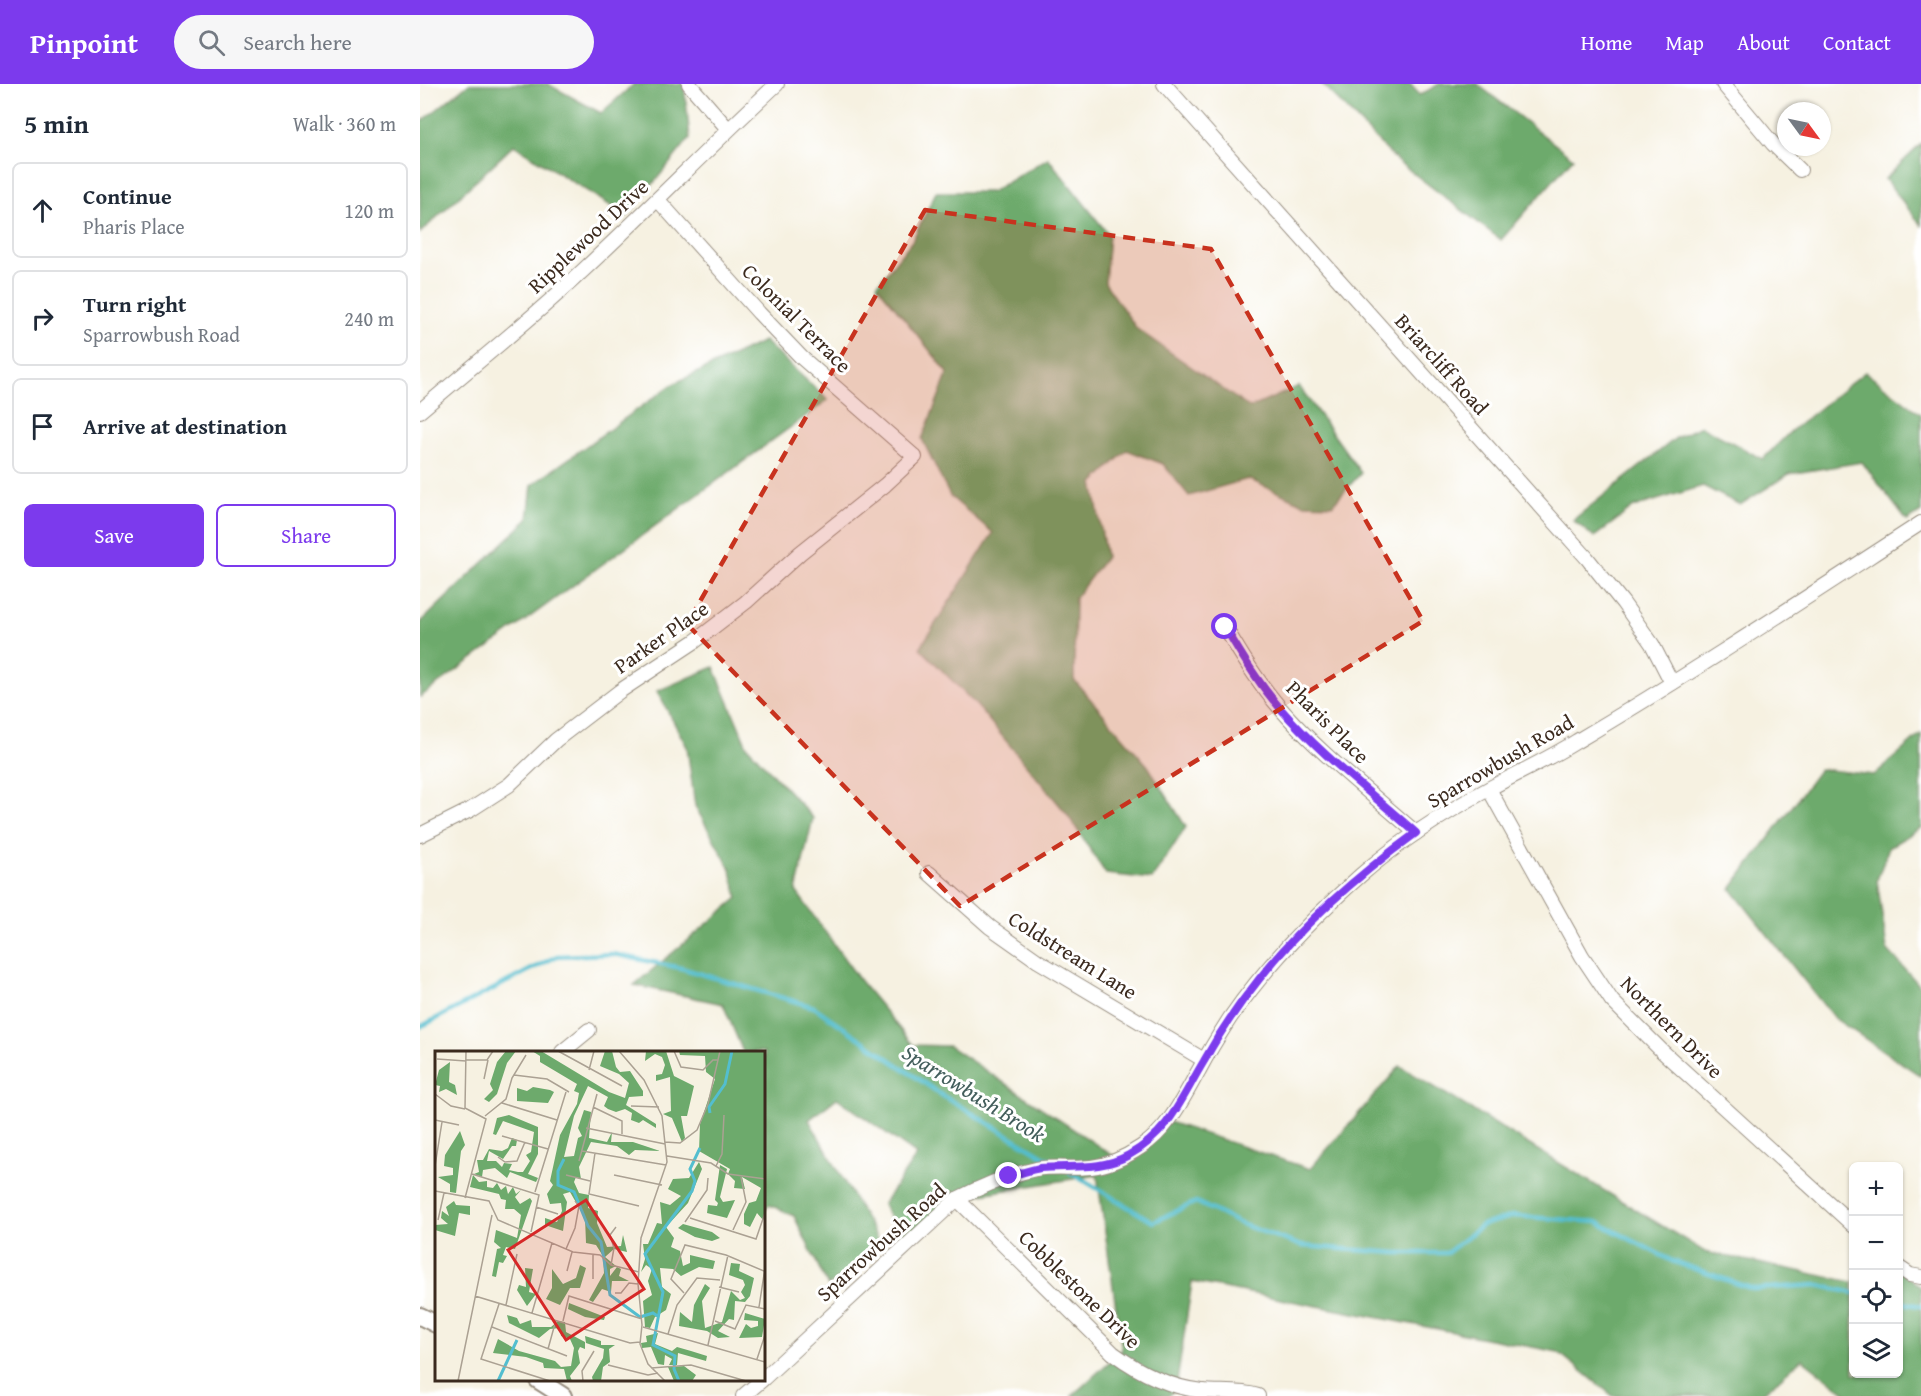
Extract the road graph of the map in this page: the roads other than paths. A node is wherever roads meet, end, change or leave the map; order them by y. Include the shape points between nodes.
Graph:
1 (688, 84) edge
2 (777, 84) edge
3 (1164, 84) edge
4 (1723, 84) edge
5 (728, 129) junction
6 (1800, 170) dead end
7 (658, 200) junction
8 (420, 411) edge
9 (915, 457) joint
10 (1921, 523) edge
11 (1225, 627) dead end
12 (1672, 684) junction
13 (1489, 789) junction
14 (1416, 833) junction
15 (420, 835) edge
16 (929, 873) dead end
17 (589, 1030) dead end
18 (564, 1051) edge
19 (1204, 1060) junction
20 (957, 1199) junction
21 (1849, 1221) edge
22 (1903, 1270) edge
23 (1921, 1277) edge
24 (420, 1316) edge
25 (435, 1324) edge
26 (765, 1377) edge
27 (540, 1381) edge
28 (761, 1381) edge
29 (563, 1396) edge
30 (744, 1396) edge
31 (1258, 1396) edge

1 - 5 street
2 - 5 street, Ripplewood Drive
3 - 12 street, Briarcliff Road via 1587,558 1652,644
4 - 6 street
5 - 7 street, Ripplewood Drive
7 - 8 street, Ripplewood Drive via 574,279
7 - 9 street, Colonial Terrace via 802,358
9 - 15 street, Parker Place via 746,602 574,726 509,785
10 - 12 street, Sparrowbush Road
11 - 14 street, Pharis Place via 1278,706
12 - 13 street, Sparrowbush Road
13 - 14 street, Sparrowbush Road
13 - 21 street, Northern Drive via 1582,956 1612,1001
14 - 19 street, Sparrowbush Road via 1364,872 1292,940 1260,978
16 - 19 street, Coldstream Lane via 990,927 1038,961
17 - 18 street
19 - 20 street, Sparrowbush Road via 1173,1116 1156,1136 1126,1157 1078,1167 1039,1168 1009,1176
20 - 26 street, Sparrowbush Road
20 - 31 street, Cobblestone Drive via 1113,1353 1131,1366 1178,1387
22 - 23 street
24 - 25 street
27 - 29 street
28 - 30 street, Sparrowbush Road

